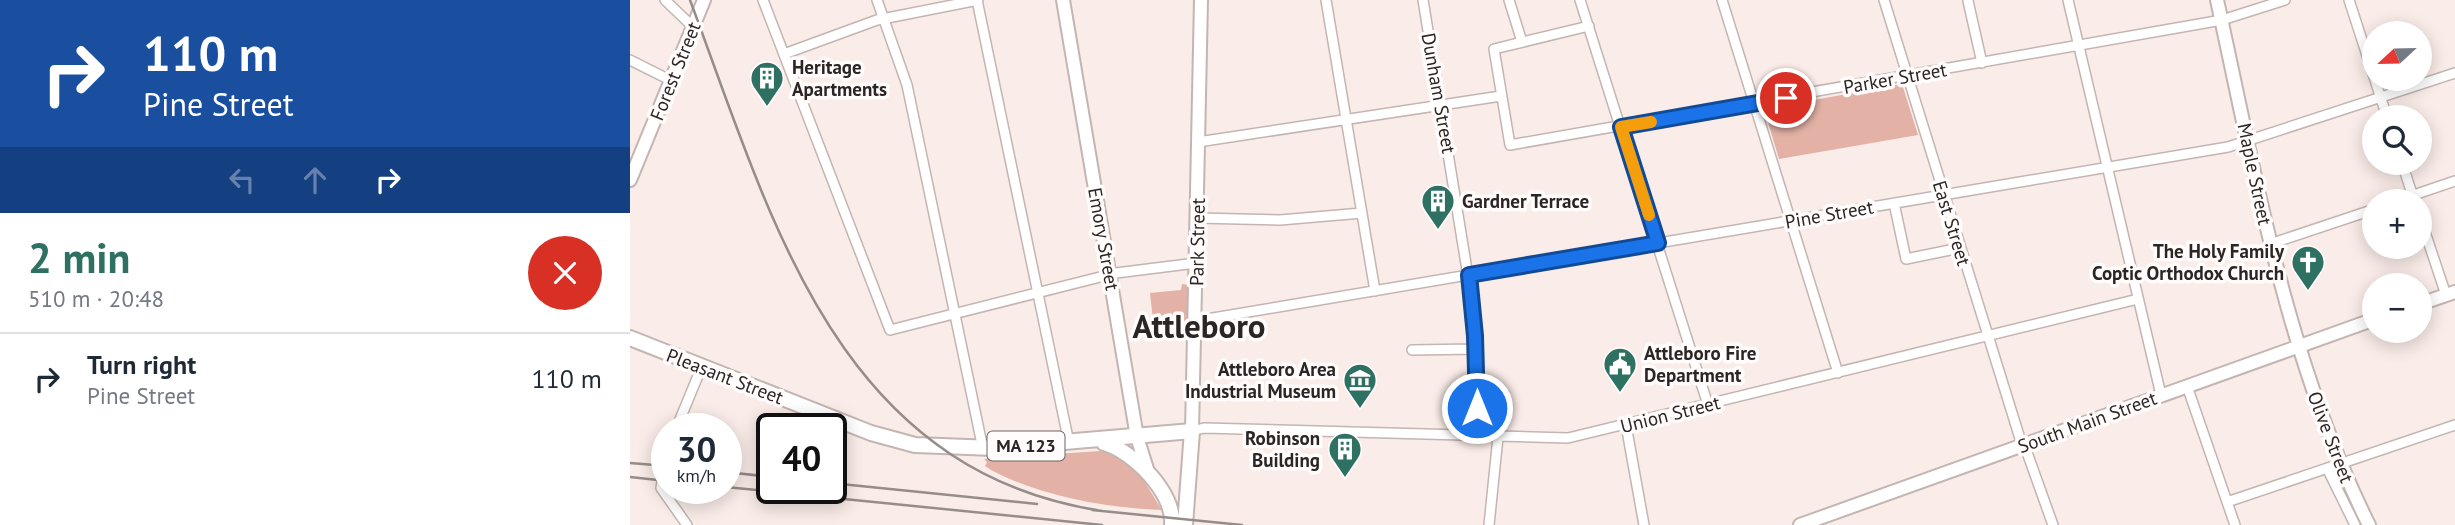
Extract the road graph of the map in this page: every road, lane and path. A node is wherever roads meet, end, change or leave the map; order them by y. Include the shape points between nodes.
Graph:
1 (666, 0) edge
2 (704, 0) edge
3 (763, 0) edge
4 (877, 0) edge
5 (977, 0) edge
6 (1063, 0) edge
7 (1201, 0) edge
8 (1326, 0) edge
9 (1423, 0) edge
10 (1509, 0) edge
11 (1580, 0) edge
12 (1722, 0) edge
13 (1884, 0) edge
14 (2068, 0) edge
15 (2217, 0) edge
16 (2285, 0) edge
17 (2349, 0) edge
18 (1968, 1) edge
19 (884, 18) junction
20 (2221, 20) junction
21 (692, 26) junction
22 (1589, 26) junction
23 (1522, 42) junction
24 (2079, 46) junction
25 (784, 54) junction
26 (630, 60) edge
27 (1982, 63) junction
28 (2455, 73) edge
29 (1907, 76) junction
30 (670, 80) junction
31 (1502, 96) junction
32 (2381, 98) junction
33 (1754, 104) junction
34 (1441, 105) junction
35 (2383, 105) edge
36 (1346, 120) junction
37 (1621, 127) junction
38 (1198, 142) junction
39 (2248, 142) junction
40 (2107, 167) junction
41 (630, 180) edge
42 (2455, 181) edge
43 (2432, 191) edge
44 (1943, 195) junction
45 (1894, 203) junction
46 (2362, 212) edge
47 (1362, 213) junction
48 (1197, 218) junction
49 (1790, 221) junction
50 (1658, 243) junction
51 (2270, 244) junction
52 (2432, 247) edge
53 (1960, 248) junction
54 (1196, 263) junction
55 (1110, 275) junction
56 (1469, 275) junction
57 (1375, 291) junction
58 (1038, 293) junction
59 (2450, 293) edge
60 (2138, 299) junction
61 (2432, 300) edge
62 (954, 314) junction
63 (1195, 321) junction
64 (2362, 324) edge
65 (1987, 336) junction
66 (630, 338) edge
67 (2297, 346) junction
68 (1476, 349) junction
69 (1412, 350) dead end
70 (702, 366) junction
71 (1838, 373) junction
72 (2186, 386) junction
73 (2161, 395) junction
74 (1708, 405) junction
75 (683, 413) edge
76 (1626, 425) junction
77 (2455, 425) edge
78 (1192, 431) junction
79 (1137, 436) junction
80 (1476, 436) junction
81 (1498, 437) junction
82 (1095, 441) junction
83 (1069, 443) junction
84 (2023, 445) junction
85 (983, 449) junction
86 (2333, 466) junction
87 (1150, 476) junction
88 (1187, 476) junction
89 (1158, 489) junction
90 (2227, 502) junction
91 (673, 504) edge
92 (687, 525) edge
93 (1172, 525) edge
94 (1185, 525) edge
95 (1489, 525) edge
96 (1644, 525) edge
97 (1800, 525) edge
98 (2053, 525) edge
99 (2235, 525) edge
100 (2355, 525) edge
101 (2369, 525) edge

1 - 21 street
2 - 21 main road, Forest Street
3 - 25 street
4 - 19 street
5 - 19 street
5 - 58 street
6 - 55 main road, Emory Street
7 - 38 main road, Park Street
8 - 36 street
9 - 34 street, Dunham Street
10 - 23 street
11 - 22 street
12 - 33 street
13 - 29 street, East Street
14 - 24 street
15 - 20 main road, Maple Street
16 - 20 street, Parker Street
17 - 32 street
18 - 27 street
19 - 25 street
19 - 62 street via 905,79
20 - 24 street, Parker Street
20 - 39 main road, Maple Street
21 - 30 main road, Forest Street
22 - 23 street
22 - 37 street
23 - 31 street via 1494,49
24 - 27 street, Parker Street
24 - 40 street
25 - 62 street via 890,330
26 - 30 street
27 - 29 street, Parker Street
28 - 32 street, Pine Street
29 - 33 street, Parker Street
29 - 44 street, East Street
30 - 41 main road, Forest Street
31 - 34 street
31 - 37 street, Parker Street via 1510,145
32 - 35 street
32 - 39 street, Pine Street
33 - 37 street, Parker Street
33 - 49 street
34 - 36 street
34 - 56 street, Dunham Street
36 - 38 street
36 - 47 street
37 - 50 street
38 - 48 main road, Park Street
39 - 40 street, Pine Street
39 - 51 main road, Maple Street
40 - 44 street, Pine Street
40 - 60 street
42 - 43 street
44 - 45 street, Pine Street
44 - 53 street, East Street
45 - 49 street, Pine Street
45 - 53 street via 1906,258
46 - 51 street
47 - 48 street via 1280,220
47 - 57 street
48 - 54 main road, Park Street
49 - 50 street, Pine Street
49 - 71 street
50 - 56 street, Pine Street
50 - 74 street
51 - 67 main road, Maple Street
52 - 59 street
53 - 65 street, East Street
54 - 55 street
54 - 63 main road, Park Street
55 - 58 street
55 - 79 main road, Emory Street
56 - 57 street, Pine Street
56 - 68 street, Dunham Street
57 - 63 street, Pine Street
58 - 62 street
58 - 83 street
59 - 61 main road
60 - 65 street, Union Street
60 - 73 street
62 - 85 street
63 - 78 main road, Park Street
64 - 67 main road, South Main Street
65 - 71 street, Union Street
65 - 84 street, East Street
66 - 70 highway, Pleasant Street / MA 123
67 - 72 main road, South Main Street
67 - 86 main road, Olive Street
68 - 69 street
68 - 80 street, Dunham Street
70 - 75 street
70 - 85 highway, Pleasant Street / MA 123 via 889,439 926,447
71 - 74 street, Union Street
72 - 73 main road, South Main Street
72 - 90 street
73 - 84 main road, South Main Street
74 - 76 street, Union Street
76 - 81 street, Union Street via 1568,438
76 - 96 street
77 - 86 street
78 - 79 highway, Pleasant Street / MA 123
78 - 80 street, Union Street
78 - 88 highway, Park Street
79 - 82 highway, Pleasant Street / MA 123
79 - 87 main road, Emory Street
80 - 81 street, Union Street
81 - 95 street
82 - 83 highway, Pleasant Street / MA 123
82 - 87 highway, MA 123 via 1125,451
83 - 85 highway, Pleasant Street / MA 123
84 - 97 main road, South Main Street
84 - 98 street, East Street
86 - 90 street
86 - 100 street, Olive Street
86 - 101 main road, Olive Street
87 - 89 highway, MA 123
88 - 89 highway via 1175,488
88 - 94 highway, Park Street
89 - 93 highway, MA 123 via 1172,509
90 - 99 street
91 - 92 street

